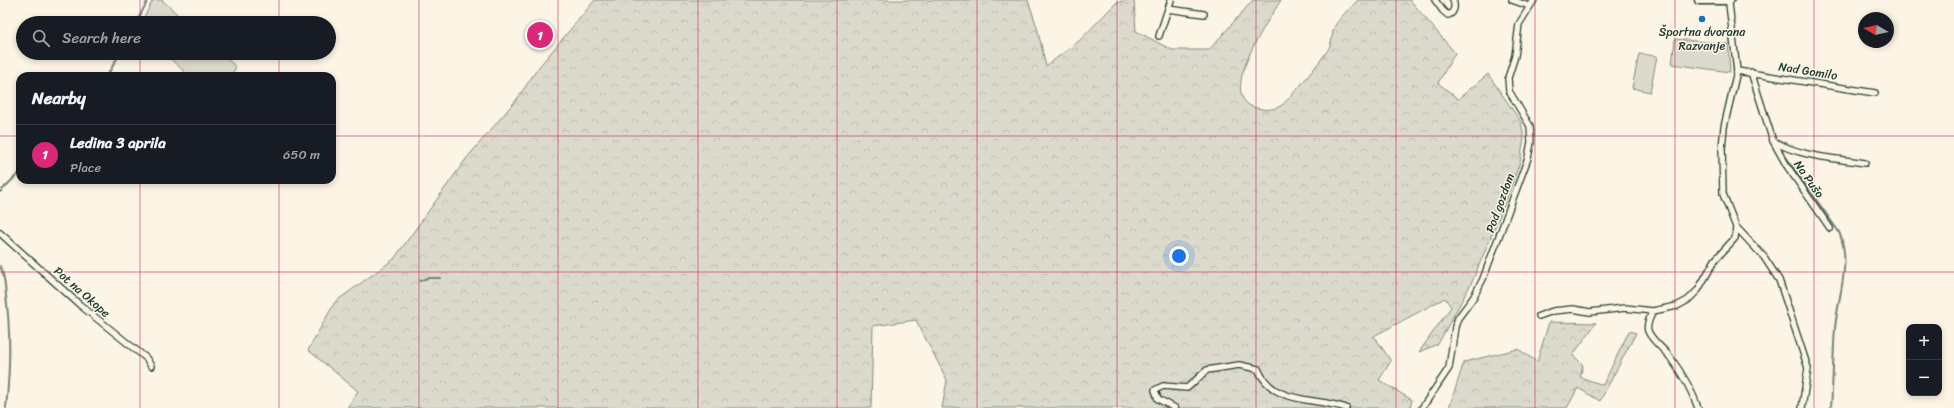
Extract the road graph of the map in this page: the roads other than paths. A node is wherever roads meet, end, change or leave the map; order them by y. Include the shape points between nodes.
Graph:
1 (1171, 0) edge
2 (1435, 0) edge
3 (1512, 0) edge
4 (1534, 0) edge
5 (1699, 0) edge
6 (1729, 1) edge
7 (1454, 3) edge
8 (1529, 6) junction
9 (1168, 9) junction
10 (1204, 14) dead end
11 (1159, 36) dead end
12 (1737, 71) junction
13 (1751, 72) junction
14 (1875, 93) dead end
15 (1773, 141) junction
16 (1865, 162) dead end
17 (1736, 227) junction
18 (1830, 228) dead end
19 (0, 233) edge
20 (1653, 311) junction
21 (1539, 316) dead end
22 (151, 366) dead end
23 (1175, 408) edge
24 (1346, 408) edge
25 (1422, 408) edge
26 (1698, 408) edge
27 (1802, 408) edge

1 - 9 street
2 - 7 street via 1448,15 1453,11
3 - 8 street
4 - 8 street, Pod gozdom
5 - 6 street
6 - 12 street
8 - 25 street, Pod gozdom via 1520,24 1515,56 1508,78 1509,91 1530,126 1528,158 1484,278 1456,322 1449,368
9 - 10 street
9 - 11 street
12 - 13 street, Nad Gomilo
12 - 17 street via 1724,127 1722,148 1723,194
13 - 14 street, Nad Gomilo
13 - 15 street, Na Pušo
15 - 16 street via 1802,154
15 - 18 street, Na Pušo
17 - 20 street via 1735,238 1715,260 1698,290 1677,306
17 - 27 street via 1764,258 1779,280 1808,368
19 - 22 street, Pot na Okope via 80,305 146,358
20 - 21 street via 1625,308 1590,312 1573,309 1553,311
20 - 26 street via 1647,329 1670,358 1695,398
23 - 24 street via 1158,399 1155,390 1164,386 1187,388 1207,370 1239,365 1258,369 1263,380 1280,394

